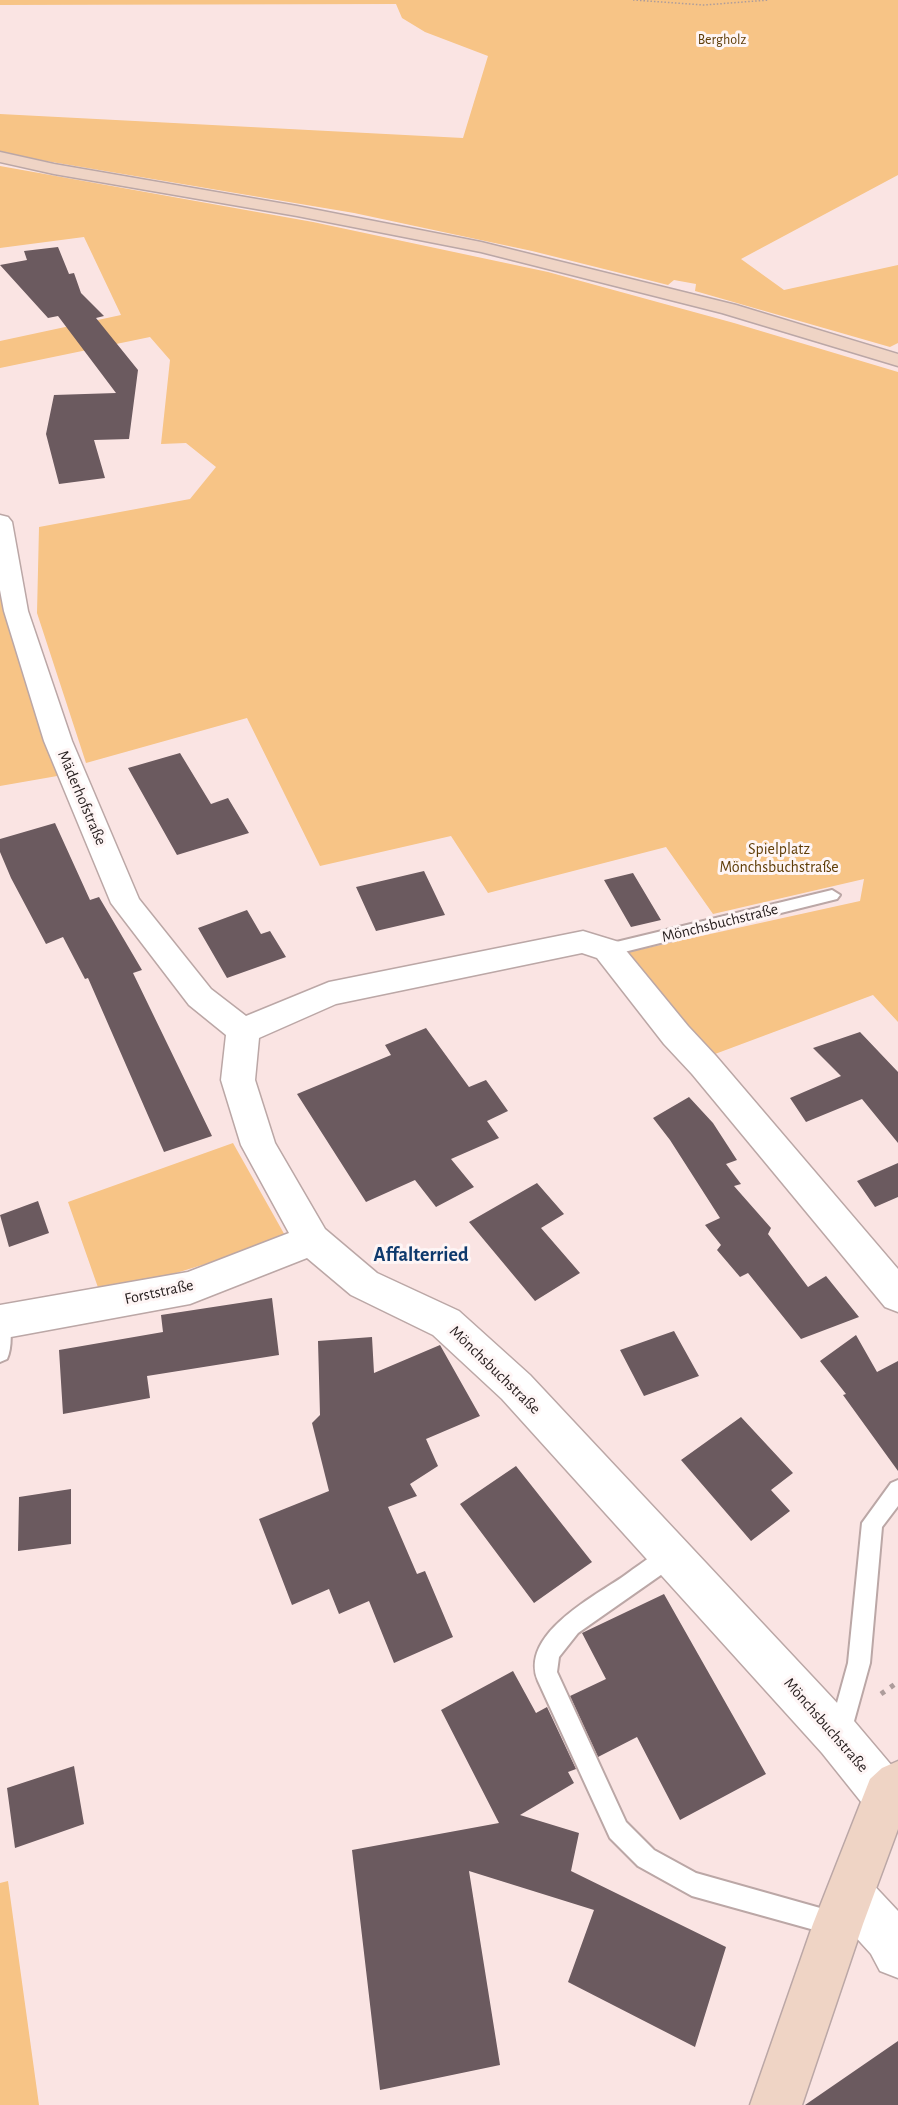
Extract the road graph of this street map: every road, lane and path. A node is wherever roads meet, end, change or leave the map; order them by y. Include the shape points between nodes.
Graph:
1 (633, 0) edge
2 (768, 0) edge
3 (0, 157) edge
4 (898, 360) edge
5 (0, 522) edge
6 (832, 895) dead end
7 (608, 950) junction
8 (243, 1031) junction
9 (312, 1240) junction
10 (898, 1296) edge
11 (0, 1322) edge
12 (0, 1353) edge
13 (898, 1490) edge
14 (671, 1556) junction
15 (838, 1737) junction
16 (893, 1790) edge
17 (844, 1910) junction
18 (898, 1953) edge
19 (776, 2105) edge

1 - 2 path via 704,5
3 - 4 street via 481,247 729,309
5 - 8 street, Mäderhofstraße via 16,611 58,741 126,903 200,997
6 - 7 lane, Mönchsbuchstraße
7 - 8 street, Mönchsbuchstraße via 583,942 329,994
7 - 10 street
8 - 9 street, Mönchsbuchstraße via 238,1080 258,1145
9 - 11 street, Forststraße via 190,1288
9 - 14 street, Mönchsbuchstraße via 364,1284 446,1323 516,1387
11 - 12 lane
13 - 15 lane via 872,1523 859,1664
14 - 15 street, Mönchsbuchstraße
14 - 17 lane via 570,1625 548,1653 546,1673 618,1830 646,1858 692,1884
15 - 16 street, Mönchsbuchstraße
16 - 17 street, Mönchsbuchstraße
17 - 18 street via 888,1938
17 - 19 street, Mönchsbuchstraße

